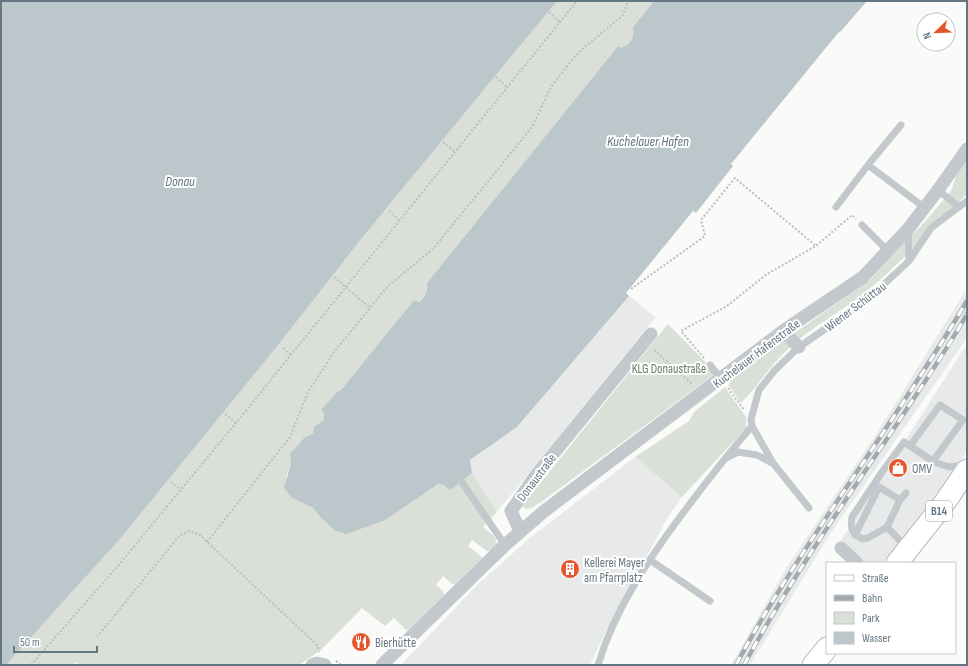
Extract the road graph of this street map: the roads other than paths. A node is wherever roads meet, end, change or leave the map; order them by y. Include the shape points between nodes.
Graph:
1 (902, 125) dead end
2 (967, 149) edge
3 (868, 165) junction
4 (938, 190) junction
5 (967, 201) edge
6 (836, 207) dead end
7 (959, 207) junction
8 (925, 208) junction
9 (862, 225) road end
10 (908, 229) junction
11 (888, 251) junction
12 (909, 261) junction
13 (783, 331) junction
14 (651, 334) dead end
15 (800, 346) junction
16 (710, 365) road end
17 (721, 379) junction
18 (752, 422) junction
19 (910, 446) junction
20 (724, 458) junction
21 (934, 462) junction
22 (772, 463) junction
23 (967, 464) edge
24 (927, 469) dead end
25 (967, 470) edge
26 (461, 481) dead end
27 (906, 493) dead end
28 (900, 500) junction
29 (809, 508) dead end
30 (887, 527) junction
31 (520, 531) junction
32 (855, 535) junction
33 (505, 545) junction
34 (842, 548) dead end
35 (903, 556) edge
36 (650, 560) junction
37 (856, 562) edge
38 (710, 601) dead end
39 (826, 649) edge
40 (382, 665) edge
41 (598, 665) edge
42 (813, 665) edge

1 - 3 lane
2 - 4 street, Kuchelauer Hafenstraße
3 - 6 lane
3 - 8 lane
4 - 7 lane
4 - 8 street, Kuchelauer Hafenstraße
5 - 7 lane, Wiener Schüttau
7 - 12 lane, Wiener Schüttau via 931,228
8 - 10 street, Kuchelauer Hafenstraße
9 - 11 lane
10 - 11 street, Kuchelauer Hafenstraße
10 - 12 lane
11 - 13 street, Kuchelauer Hafenstraße via 863,277
12 - 15 lane, Wiener Schüttau via 868,300
13 - 15 street
13 - 17 street, Kuchelauer Hafenstraße
14 - 31 street, Donaustraße via 511,510
15 - 18 lane, Wiener Schüttau via 759,390
16 - 17 lane
17 - 31 street, Kuchelauer Hafenstraße
18 - 20 lane, Wiener Schüttau
18 - 22 lane
19 - 21 lane
19 - 21 lane via 940,405 963,420
19 - 32 lane via 904,442 852,518 851,526
20 - 22 lane via 738,452 757,455
20 - 36 lane, Wiener Schüttau
21 - 23 lane via 949,467
21 - 24 lane
22 - 29 lane
25 - 35 main road, B14
26 - 33 lane
27 - 28 lane
28 - 30 lane
28 - 32 lane via 879,487
30 - 32 lane via 868,538 862,539
30 - 35 lane
31 - 33 street
33 - 40 street
34 - 37 street
36 - 38 lane
36 - 41 lane, Wiener Schüttau via 615,622
39 - 42 main road

